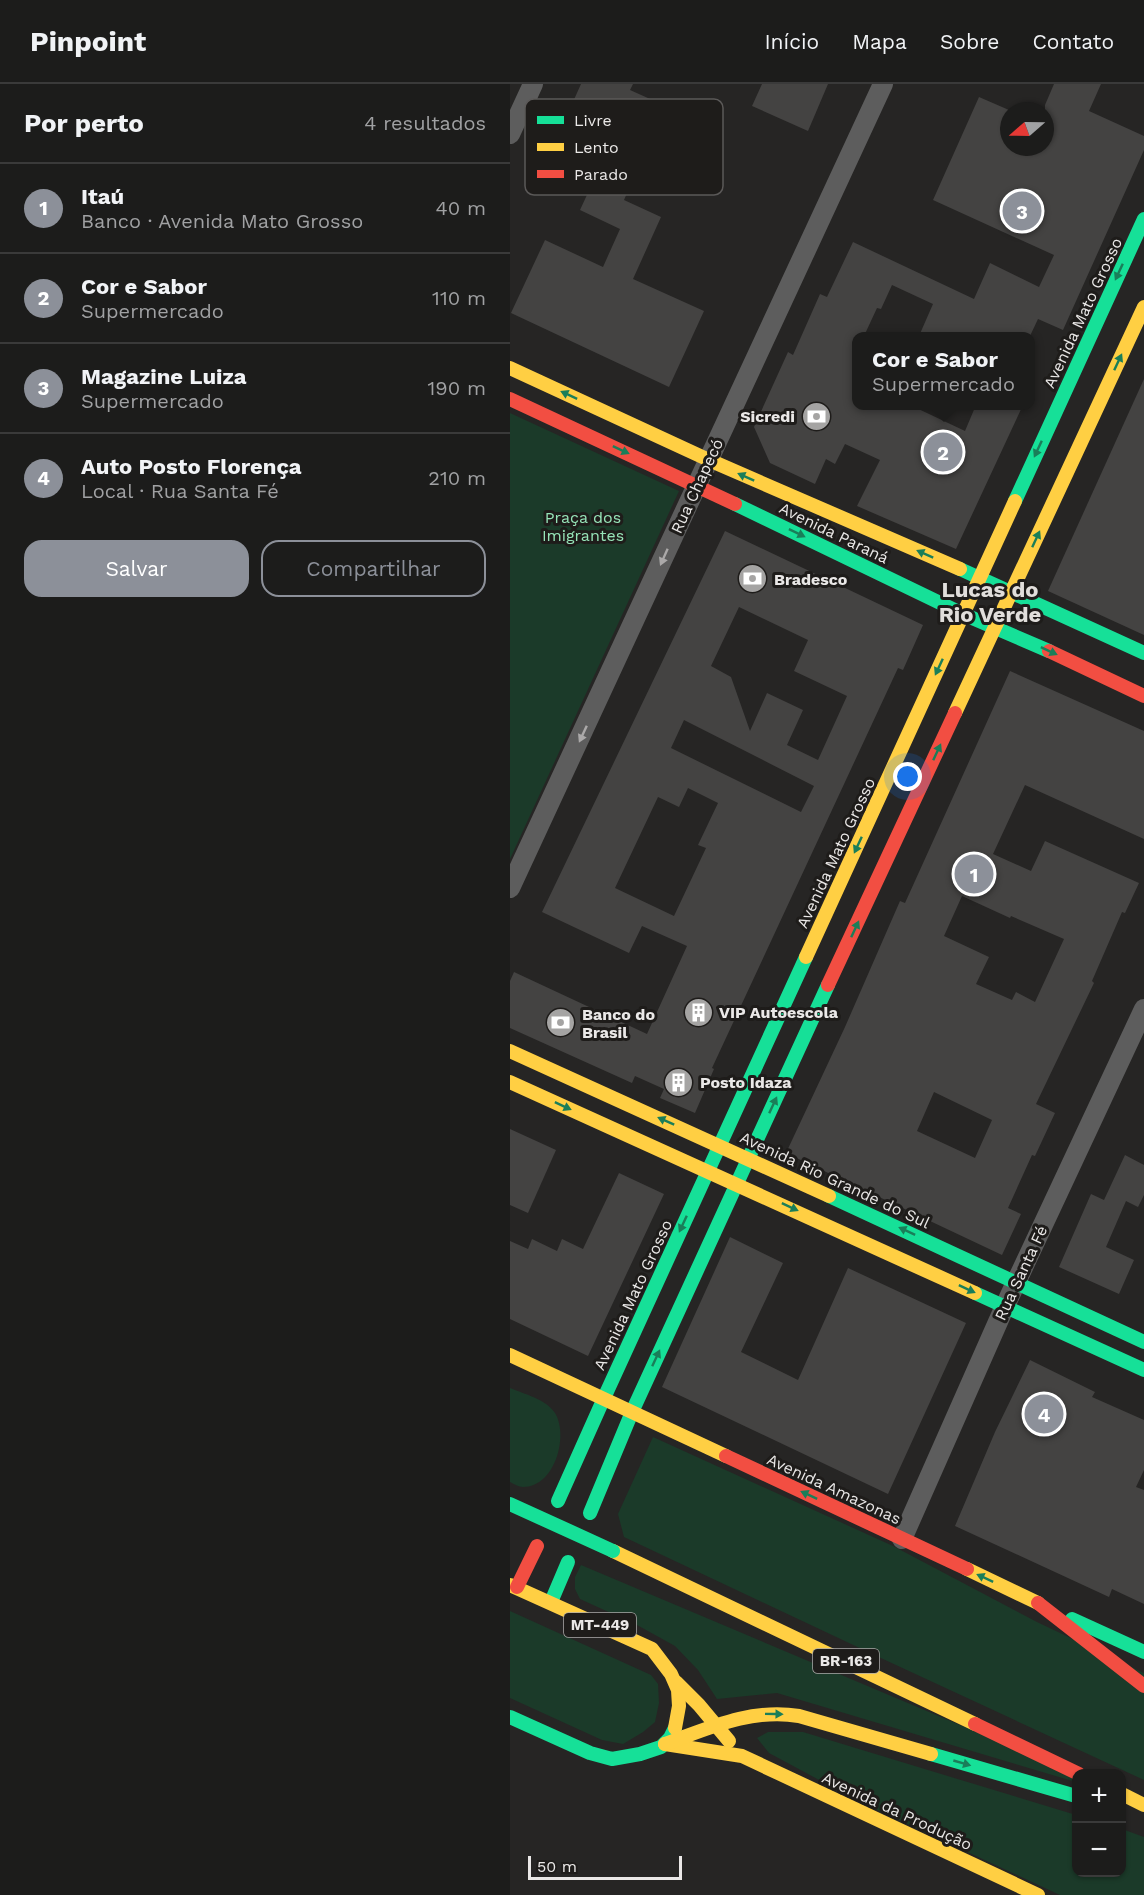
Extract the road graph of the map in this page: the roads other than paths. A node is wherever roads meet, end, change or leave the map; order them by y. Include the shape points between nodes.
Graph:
1 (533, 84) edge
2 (883, 84) edge
3 (526, 99) edge
4 (525, 101) edge
5 (510, 134) edge
6 (1144, 219) edge
7 (1144, 306) edge
8 (510, 368) edge
9 (510, 399) edge
10 (709, 460) junction
11 (697, 485) junction
12 (979, 577) junction
13 (1011, 592) junction
14 (963, 614) junction
15 (995, 628) junction
16 (1144, 653) edge
17 (1144, 696) edge
18 (510, 888) edge
19 (1144, 1009) edge
20 (510, 1051) edge
21 (510, 1082) edge
22 (720, 1145) junction
23 (748, 1158) junction
24 (708, 1171) junction
25 (737, 1183) junction
26 (1017, 1282) junction
27 (1005, 1306) junction
28 (1144, 1341) edge
29 (510, 1355) edge
30 (1144, 1370) edge
31 (604, 1398) junction
32 (632, 1412) junction
33 (558, 1501) dead end
34 (510, 1504) edge
35 (590, 1513) dead end
36 (902, 1539) junction
37 (537, 1546) dead end
38 (568, 1562) dead end
39 (514, 1586) edge
40 (551, 1602) junction
41 (1038, 1603) junction
42 (1144, 1652) edge
43 (676, 1682) junction
44 (1144, 1686) edge
45 (510, 1717) edge
46 (717, 1726) junction
47 (664, 1744) junction
48 (742, 1756) junction
49 (1072, 1770) edge
50 (1072, 1795) edge
51 (1126, 1796) edge
52 (1144, 1805) edge
53 (1126, 1810) edge
54 (1144, 1815) edge
55 (1038, 1895) edge

1 - 3 street
2 - 10 street, Rua Chapecó
4 - 5 street
6 -> 12 main road, Avenida Mato Grosso
13 -> 7 main road
10 -> 8 main road, Avenida Paraná
9 -> 11 main road, Avenida Paraná
10 - 11 street, Rua Chapecó
12 -> 10 main road, Avenida Paraná
11 -> 14 main road, Avenida Paraná
11 -> 18 street, Rua Chapecó
12 - 13 main road, Avenida Paraná
12 - 14 main road, Avenida Mato Grosso
13 - 15 main road
13 - 16 main road, Avenida Paraná
14 - 15 main road, Avenida Paraná
14 -> 22 main road, Avenida Mato Grosso
15 -> 17 main road, Avenida Paraná
23 -> 15 main road
19 - 26 street, Rua Santa Fé
22 -> 20 main road, Avenida Rio Grande do Sul
21 -> 24 main road
22 - 23 main road, Avenida Rio Grande do Sul
22 - 24 main road, Avenida Mato Grosso
23 - 25 main road
26 -> 23 main road, Avenida Rio Grande do Sul
24 - 25 main road
24 -> 31 main road, Avenida Mato Grosso
25 -> 27 main road
32 -> 25 main road
26 - 27 street, Rua Santa Fé
26 - 28 main road, Avenida Rio Grande do Sul
27 - 30 main road
27 - 36 street, Rua Santa Fé
29 - 31 main road, Avenida Amazonas
31 - 32 main road, Avenida Amazonas
31 - 33 main road, Avenida Mato Grosso
32 - 35 main road
36 -> 32 main road, Avenida Amazonas
34 - 49 main road, BR-163, bridge
41 -> 36 main road, Avenida Amazonas
37 - 39 main road
38 - 40 main road
39 - 40 main road, MT-449
40 - 43 main road, MT-449 via 652,1649
41 - 42 main road, Avenida Amazonas
41 - 44 main road
43 - 46 main road, Avenida da Produção
43 - 47 main road via 678,1716
45 - 47 main road via 597,1756 614,1759
46 - 47 main road
46 - 48 main road, Avenida da Produção
46 -> 50 main road via 764,1714 799,1716
47 - 48 main road, Avenida da Produção
48 - 55 main road, Avenida da Produção
51 - 52 main road
53 - 54 main road

